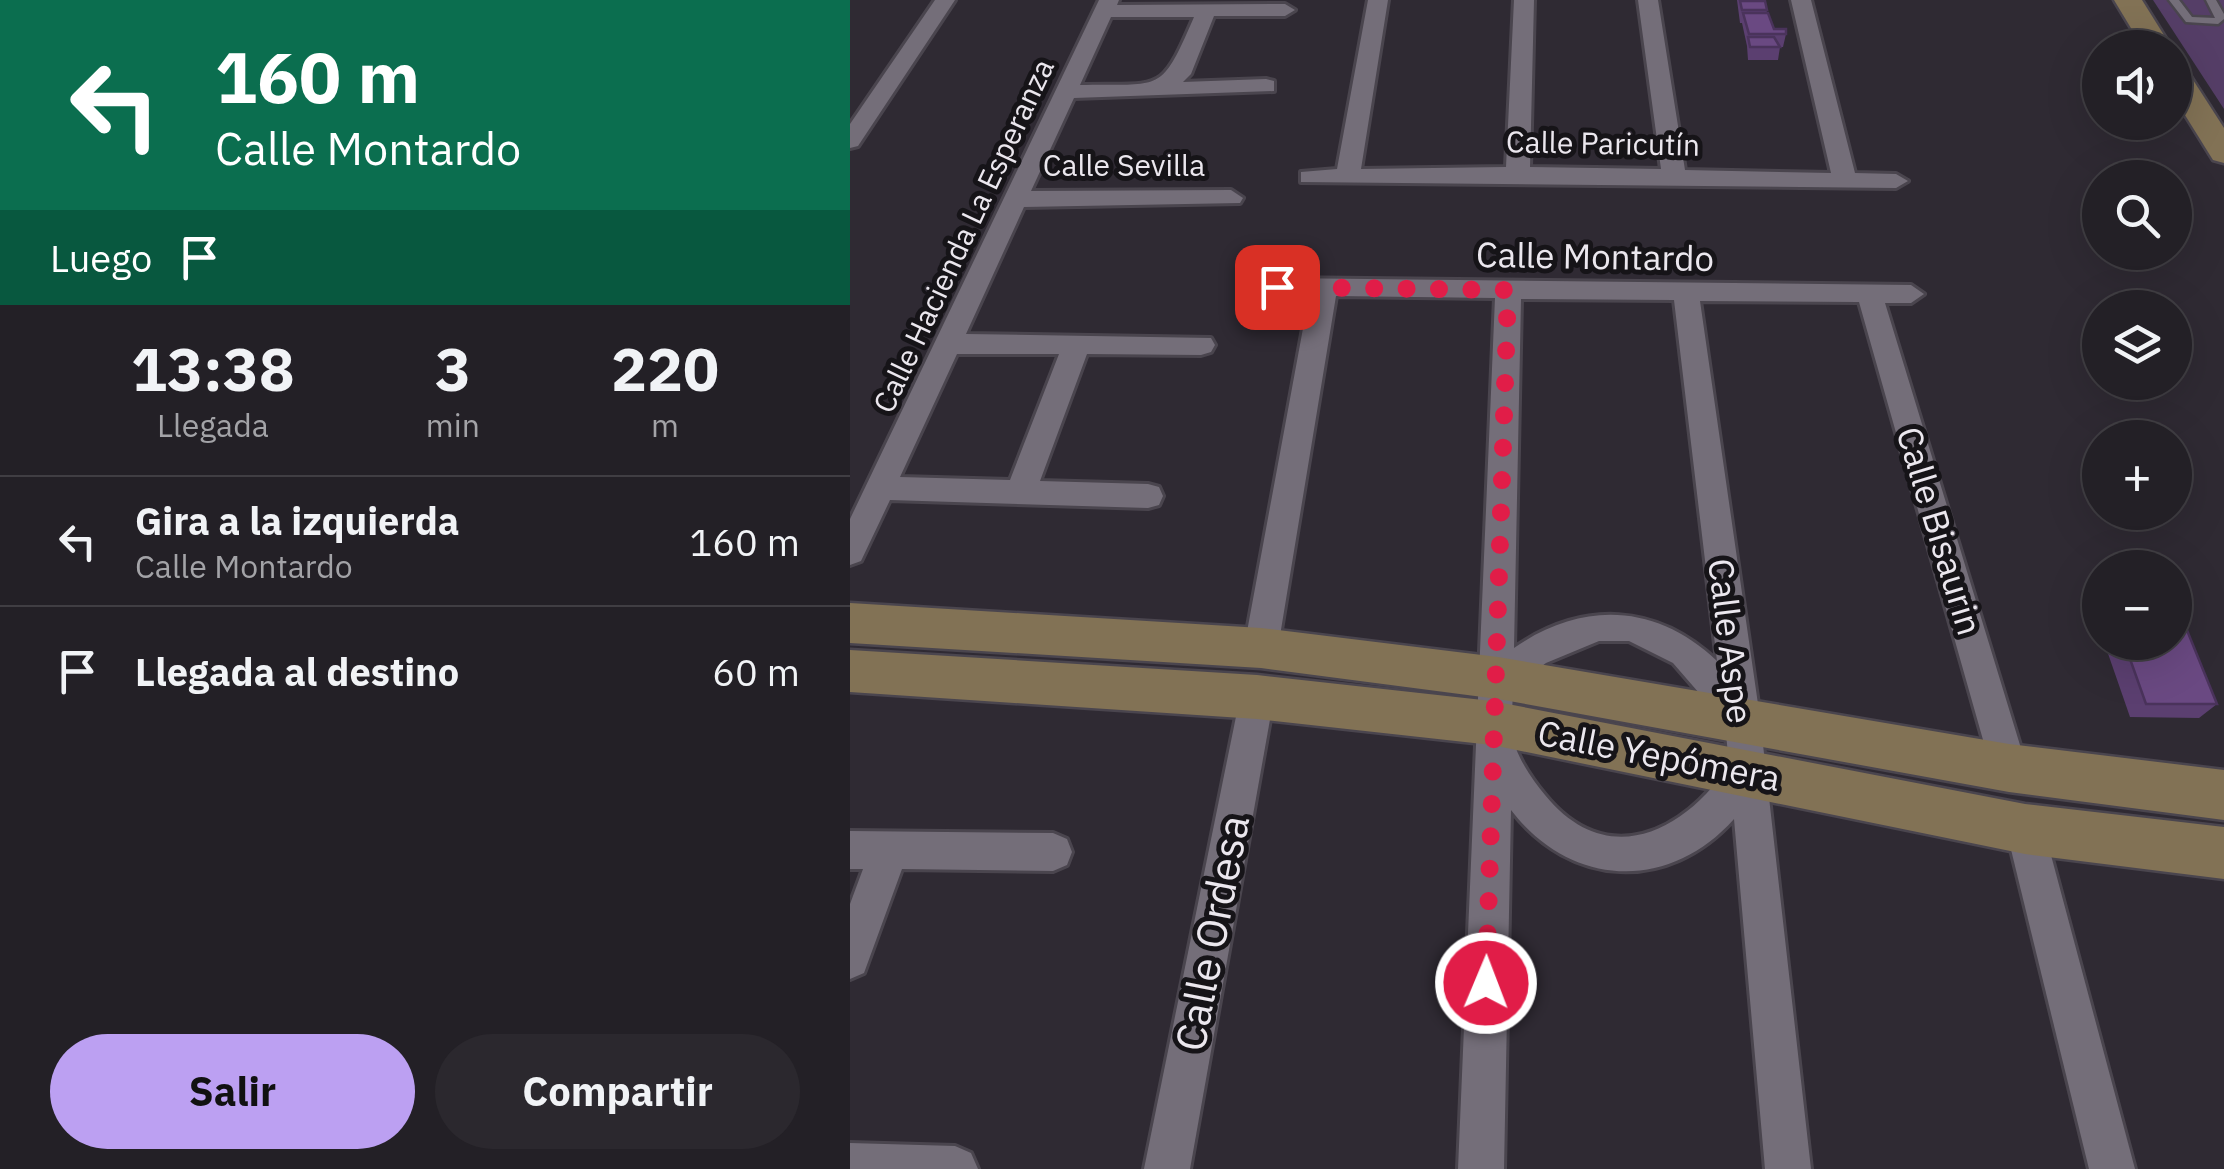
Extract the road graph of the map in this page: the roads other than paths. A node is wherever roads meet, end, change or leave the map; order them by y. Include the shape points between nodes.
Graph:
1 (944, 0) edge
2 (1378, 0) edge
3 (1524, 0) edge
4 (1648, 0) edge
5 (1801, 0) edge
6 (2128, 0) edge
7 (2174, 0) edge
8 (2210, 0) edge
9 (1107, 5) edge
10 (1285, 10) dead end
11 (1206, 11) junction
12 (2147, 30) edge
13 (1162, 86) junction
14 (1266, 86) dead end
15 (1068, 92) junction
16 (2192, 102) edge
17 (850, 141) edge
18 (2224, 153) edge
19 (1518, 174) junction
20 (1348, 175) junction
21 (1309, 177) dead end
22 (1674, 177) junction
23 (1845, 180) junction
24 (1896, 181) dead end
25 (1231, 198) dead end
26 (1017, 199) junction
27 (1277, 287) dead end
28 (1324, 288) junction
29 (1508, 290) junction
30 (1686, 294) junction
31 (1868, 294) junction
32 (1912, 294) dead end
33 (951, 344) junction
34 (1078, 344) junction
35 (1201, 345) dead end
36 (882, 488) junction
37 (1022, 490) junction
38 (1148, 496) dead end
39 (850, 552) edge
40 (850, 623) edge
41 (1262, 648) junction
42 (850, 671) edge
43 (1257, 698) junction
44 (1495, 700) junction
45 (1742, 718) junction
46 (2010, 768) junction
47 (1745, 772) junction
48 (2224, 795) edge
49 (2024, 830) junction
50 (869, 850) edge
51 (1053, 852) dead end
52 (2224, 853) edge
53 (850, 958) edge
54 (850, 1166) edge
55 (955, 1169) edge
56 (1167, 1169) edge
57 (1481, 1169) edge
58 (1788, 1169) edge
59 (2112, 1169) edge

1 - 17 street
2 - 20 street
3 - 19 street
4 - 22 street
5 - 23 street
6 - 12 main road
7 - 8 lane via 2189,20 2218,22
9 - 11 street
9 - 15 street, Calle Hacienda La Esperanza
10 - 11 street
11 - 13 street via 1180,74
13 - 14 street
13 - 15 street
15 - 26 street, Calle Hacienda La Esperanza
16 - 18 main road
19 - 20 street, Calle Paricutín
19 - 22 street, Calle Paricutín
20 - 21 street, Calle Paricutín
22 - 23 street, Calle Paricutín
23 - 24 street, Calle Paricutín
25 - 26 street, Calle Sevilla
26 - 33 street, Calle Hacienda La Esperanza
27 - 28 street, Calle Montardo
28 - 29 street, Calle Montardo
28 - 41 street
29 - 30 street, Calle Montardo
29 - 44 street
30 - 31 street, Calle Montardo
30 - 45 street, Calle Aspe
31 - 32 street, Calle Montardo
31 - 46 street, Calle Bisaurin
33 - 34 street
33 - 36 street, Calle Hacienda La Esperanza
34 - 35 street
34 - 37 street
36 - 37 street
36 - 39 street, Calle Hacienda La Esperanza
37 - 38 street
40 - 41 main road, Calle Yepómera
41 - 44 main road, Calle Yepómera
42 - 43 main road, Calle Yepómera
43 - 44 main road, Calle Yepómera
43 - 56 street, Calle Ordesa
44 - 45 main road, Calle Yepómera
44 - 45 street via 1538,646 1573,630 1610,625 1669,639 1718,683
44 - 47 main road, Calle Yepómera
44 - 47 street via 1507,778 1530,810 1566,840 1608,854 1658,851 1695,831 1723,807
44 - 57 street
45 - 46 main road, Calle Yepómera
45 - 47 street, Calle Aspe
46 - 48 main road, Calle Yepómera
47 - 49 main road, Calle Yepómera
47 - 58 street, Calle Aspe
49 - 52 main road, Calle Yepómera
49 - 59 street
50 - 51 street
50 - 53 street
54 - 55 street

